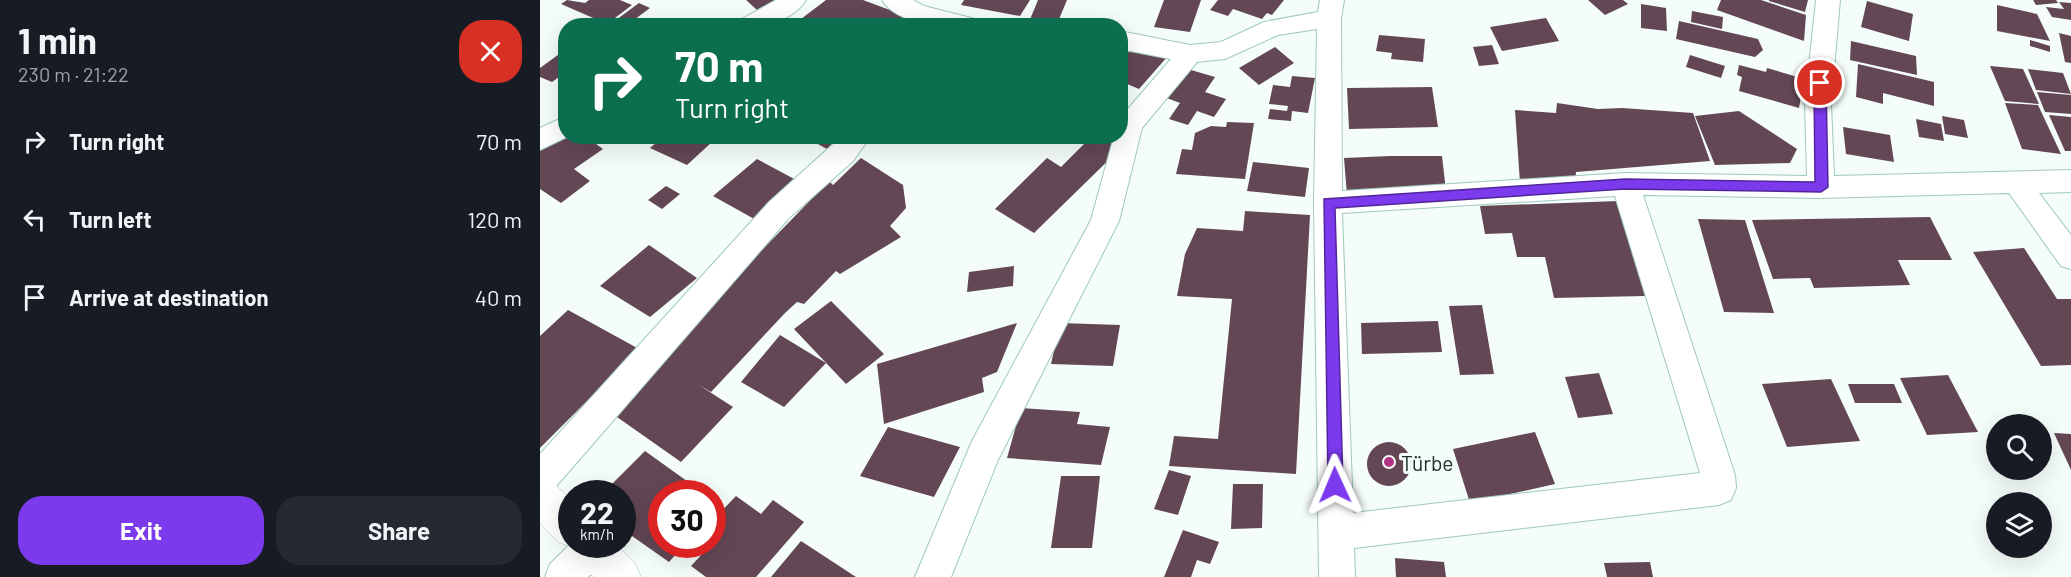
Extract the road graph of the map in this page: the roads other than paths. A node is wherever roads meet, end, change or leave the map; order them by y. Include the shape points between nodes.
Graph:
1 (794, 0) edge
2 (894, 0) edge
3 (1828, 0) edge
4 (1330, 9) edge
5 (763, 18) edge
6 (936, 18) edge
7 (1128, 42) edge
8 (1190, 54) junction
9 (558, 130) edge
10 (1128, 133) edge
11 (540, 140) edge
12 (851, 144) edge
13 (1125, 144) edge
14 (2015, 181) junction
15 (2071, 181) edge
16 (1625, 184) junction
17 (1821, 187) junction
18 (1328, 203) junction
19 (2071, 257) edge
20 (540, 479) edge
21 (540, 496) edge
22 (558, 514) edge
23 (1337, 532) junction
24 (573, 558) edge
25 (601, 558) edge
26 (563, 577) edge
27 (621, 577) edge
28 (933, 577) edge
29 (1337, 577) edge

1 - 5 street
2 - 6 street
3 - 17 street via 1818,104
4 - 8 street via 1273,28 1225,50
4 - 18 street
7 - 8 street
8 - 10 street via 1130,125
9 - 11 street
12 - 20 street via 779,210
13 - 28 street via 1106,220 984,452
14 - 15 street
14 - 17 street
14 - 19 street
16 - 17 street
16 - 18 street
16 - 23 street via 1719,488
18 - 23 street
21 - 22 street
23 - 29 street
24 - 26 street
25 - 27 street

